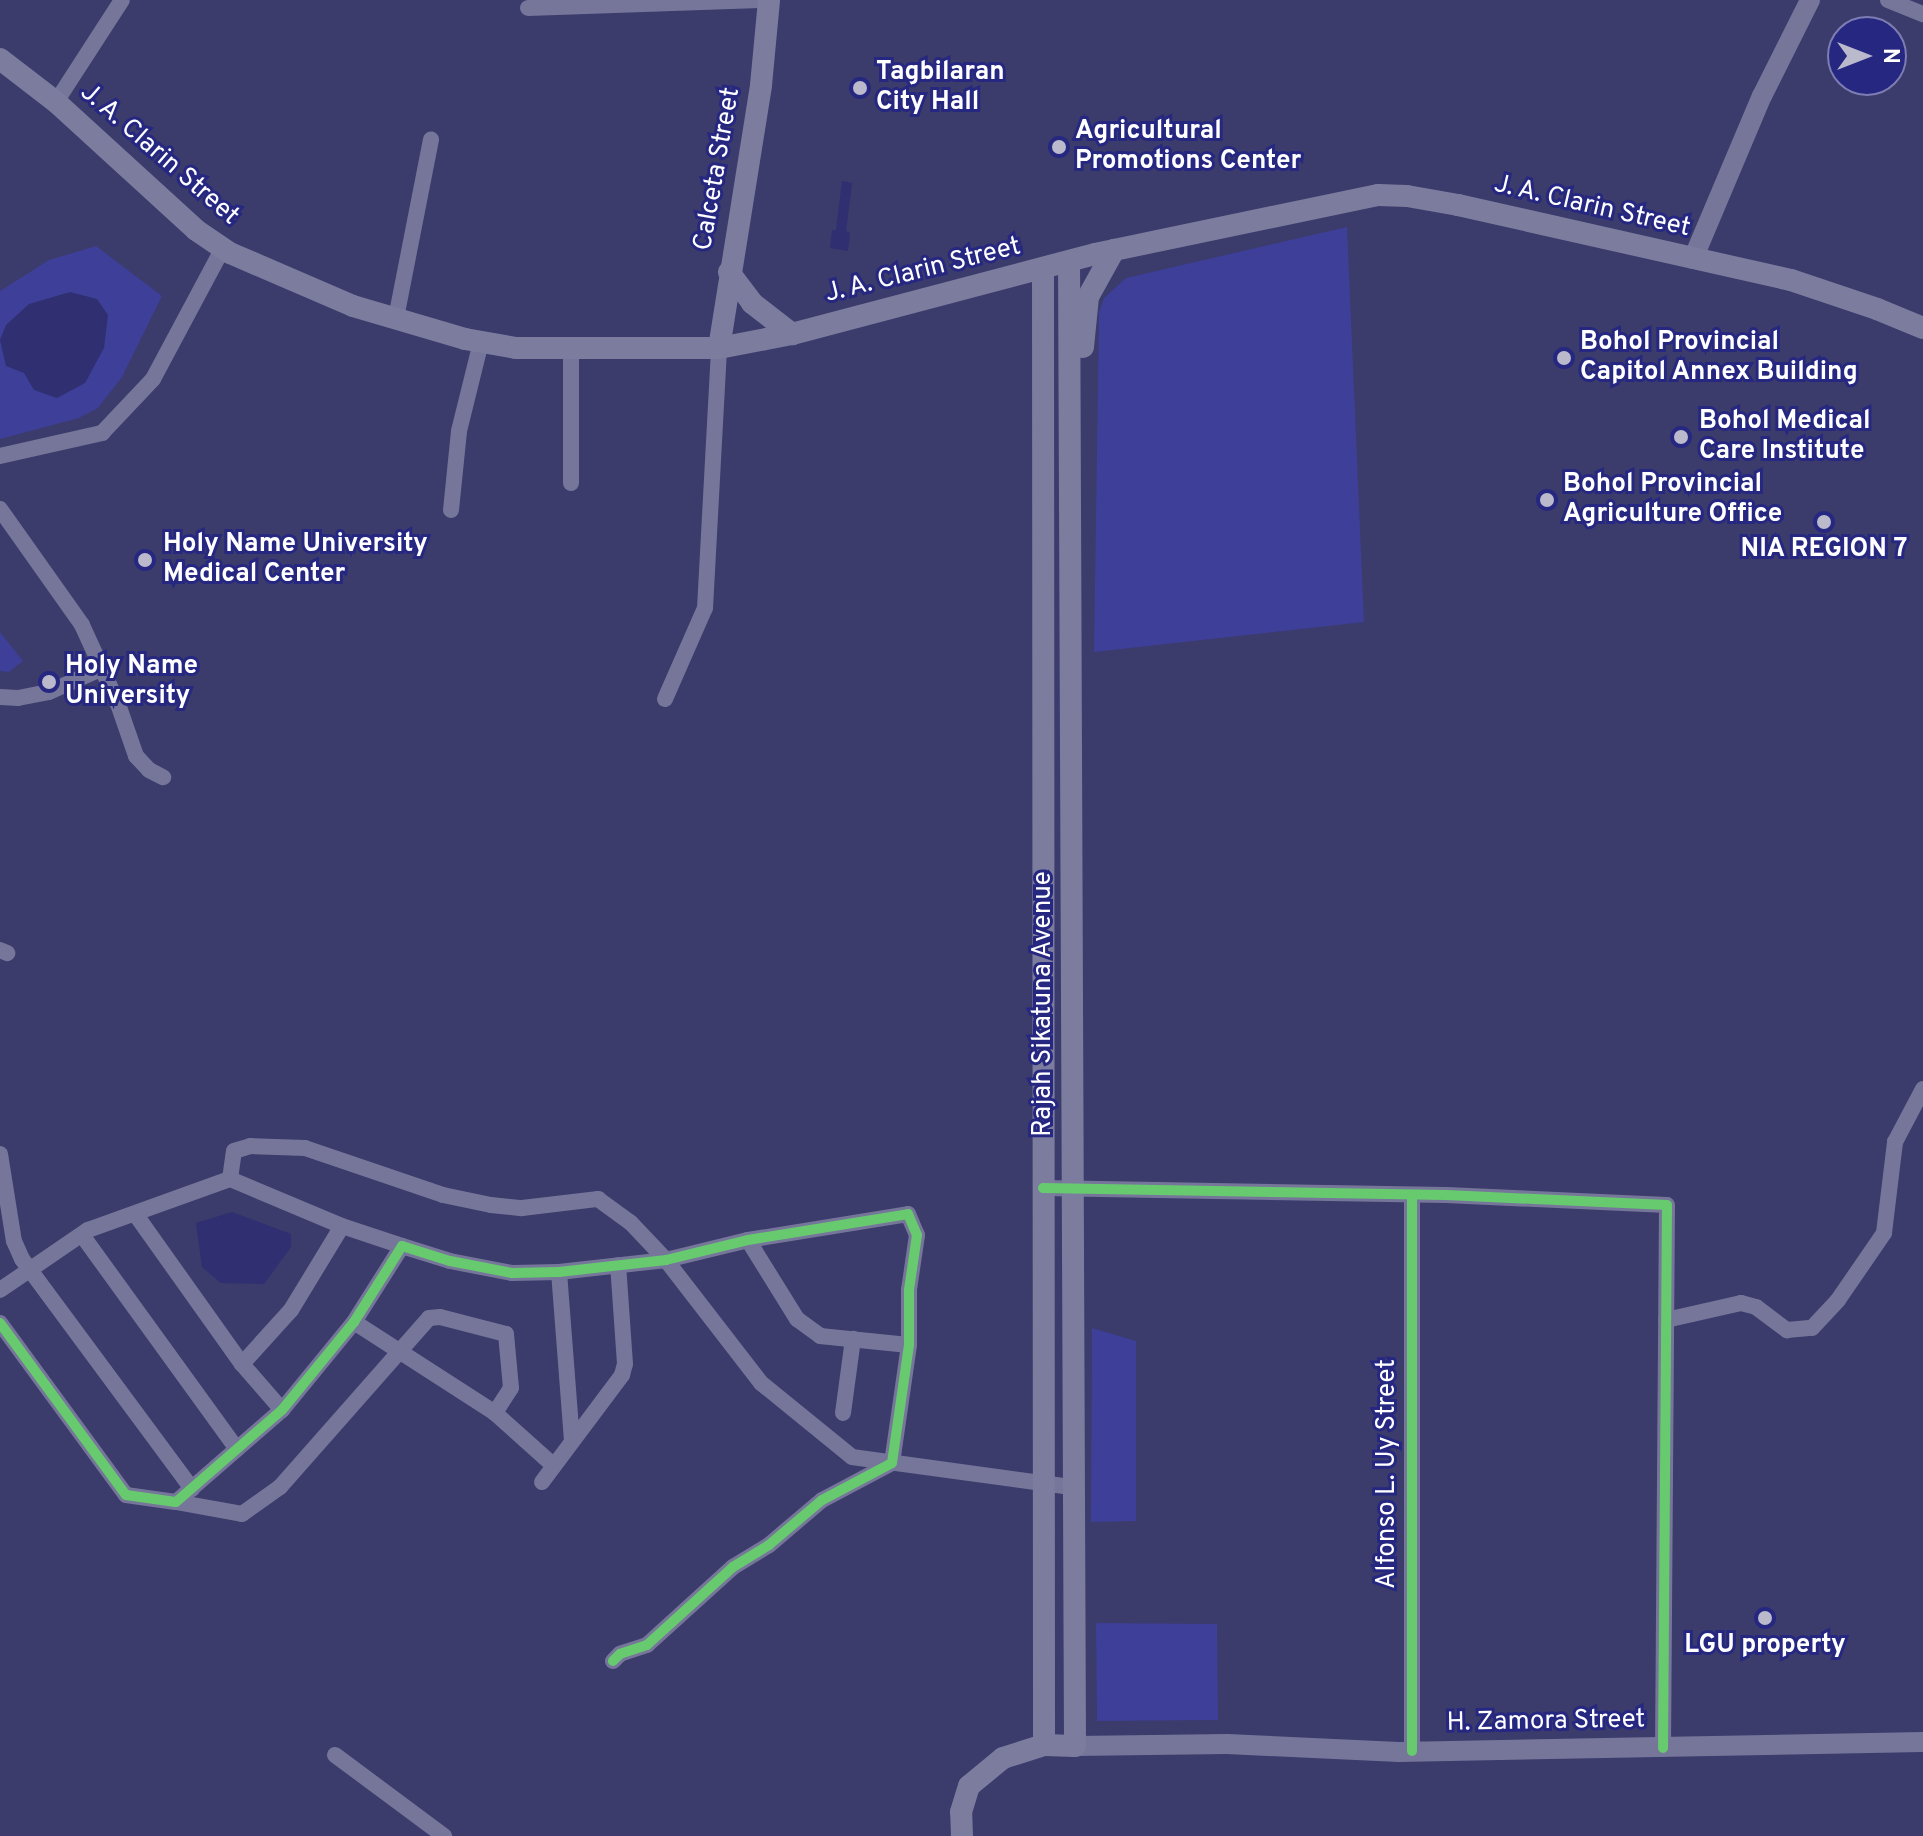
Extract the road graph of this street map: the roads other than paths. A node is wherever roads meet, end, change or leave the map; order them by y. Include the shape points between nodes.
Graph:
1 (122, 0) edge
2 (760, 0) edge
3 (769, 0) edge
4 (1810, 0) edge
5 (1888, 0) edge
6 (528, 8) dead end
7 (1923, 14) edge
8 (0, 59) edge
9 (56, 102) junction
10 (431, 139) dead end
11 (223, 248) junction
12 (1114, 250) junction
13 (1693, 259) junction
14 (1069, 262) junction
15 (1043, 270) junction
16 (729, 272) junction
17 (396, 318) junction
18 (1923, 328) edge
19 (792, 334) junction
20 (481, 342) junction
21 (571, 347) junction
22 (719, 348) junction
23 (1070, 373) junction
24 (0, 456) edge
25 (571, 483) dead end
26 (0, 509) edge
27 (451, 510) dead end
28 (1071, 641) junction
29 (1044, 644) junction
30 (103, 668) junction
31 (0, 697) edge
32 (665, 699) dead end
33 (163, 777) dead end
34 (1923, 1089) edge
35 (0, 1154) edge
36 (230, 1179) junction
37 (1043, 1188) junction
38 (1073, 1189) junction
39 (1412, 1196) junction
40 (136, 1215) junction
41 (342, 1226) junction
42 (1043, 1227) junction
43 (1073, 1228) junction
44 (82, 1235) junction
45 (748, 1240) junction
46 (402, 1246) junction
47 (666, 1260) junction
48 (618, 1265) junction
49 (33, 1271) junction
50 (559, 1272) junction
51 (0, 1290) edge
52 (1666, 1320) junction
53 (354, 1322) junction
54 (0, 1323) edge
55 (853, 1339) junction
56 (909, 1345) junction
57 (402, 1353) junction
58 (242, 1364) junction
59 (282, 1410) junction
60 (495, 1413) junction
61 (843, 1413) dead end
62 (572, 1441) junction
63 (237, 1449) junction
64 (892, 1463) junction
65 (554, 1466) junction
66 (542, 1482) dead end
67 (1042, 1485) junction
68 (1071, 1487) junction
69 (192, 1489) junction
70 (176, 1502) junction
71 (613, 1661) dead end
72 (1923, 1742) edge
73 (1044, 1745) junction
74 (1075, 1746) junction
75 (1663, 1748) junction
76 (1412, 1751) junction
77 (335, 1755) dead end
78 (444, 1836) edge
79 (962, 1836) edge

1 - 9 street
2 - 6 street
3 - 16 main road, Calceta Street via 761,85
4 - 13 street via 1762,96
5 - 7 street
8 - 9 main road, J. A. Clarin Street
9 - 11 main road, J. A. Clarin Street via 196,230
10 - 17 street
11 - 17 main road, J. A. Clarin Street via 298,285
11 - 24 street via 153,379 102,433
12 - 13 main road, J. A. Clarin Street via 1378,195 1508,215
12 - 14 main road, J. A. Clarin Street
12 - 23 main road via 1088,297 1083,347
13 - 18 main road, J. A. Clarin Street via 1791,280
14 - 15 main road, J. A. Clarin Street
14 - 23 main road, Rajah Sikatuna Avenue
15 - 19 main road, J. A. Clarin Street
15 - 29 main road
16 - 19 main road via 752,303
16 - 22 main road, Calceta Street
17 - 20 main road, J. A. Clarin Street
19 - 22 main road, J. A. Clarin Street
20 - 21 main road, J. A. Clarin Street via 516,348
20 - 27 street via 459,431
21 - 22 main road, J. A. Clarin Street
21 - 25 street
22 - 32 street via 705,608
23 - 28 main road, Rajah Sikatuna Avenue
26 - 30 street via 44,566
28 - 29 main road
28 - 38 main road, Rajah Sikatuna Avenue
29 - 37 main road
30 - 31 street via 49,692
30 - 33 street via 136,756
34 - 52 street via 1895,1142 1884,1233 1812,1328 1787,1330 1756,1307 1741,1303
35 - 49 street via 14,1241
36 - 40 street
36 - 41 street
36 - 47 street via 234,1151 250,1146 305,1148 443,1195 491,1205 522,1208 598,1199 630,1222
37 - 38 street
37 - 42 main road
38 - 39 street
38 - 43 main road, Rajah Sikatuna Avenue
39 - 52 street via 1667,1205
39 - 76 street, Alfonso L. Uy Street
40 - 44 street
40 - 58 street
41 - 46 street
41 - 58 street via 291,1310
42 - 43 main road
42 - 67 main road
43 - 68 main road, Rajah Sikatuna Avenue
44 - 49 street
44 - 63 street
45 - 47 street
45 - 55 street via 797,1319 820,1336
45 - 56 street via 908,1214 917,1235
46 - 50 street via 512,1273
46 - 53 street
47 - 48 street
47 - 64 street via 761,1383 852,1457
48 - 50 street
48 - 62 street via 625,1364
49 - 51 street
49 - 69 street
50 - 62 street
52 - 75 street
53 - 57 street
53 - 59 street
54 - 70 street via 126,1495
55 - 56 street
55 - 61 street
56 - 64 street
57 - 60 street
57 - 60 street via 429,1318 506,1334 511,1388
57 - 70 street via 280,1487 242,1514
58 - 59 street
59 - 63 street
60 - 65 street
62 - 65 street
63 - 69 street
64 - 67 street
64 - 71 street via 822,1500 769,1545 733,1567 647,1645
65 - 66 street
67 - 68 street
67 - 73 main road
68 - 74 main road, Rajah Sikatuna Avenue
69 - 70 street
72 - 75 street, H. Zamora Street
73 - 74 main road
73 - 79 main road via 1003,1758 969,1786 961,1812
74 - 76 street, H. Zamora Street via 1227,1744
75 - 76 street, H. Zamora Street
77 - 78 street

